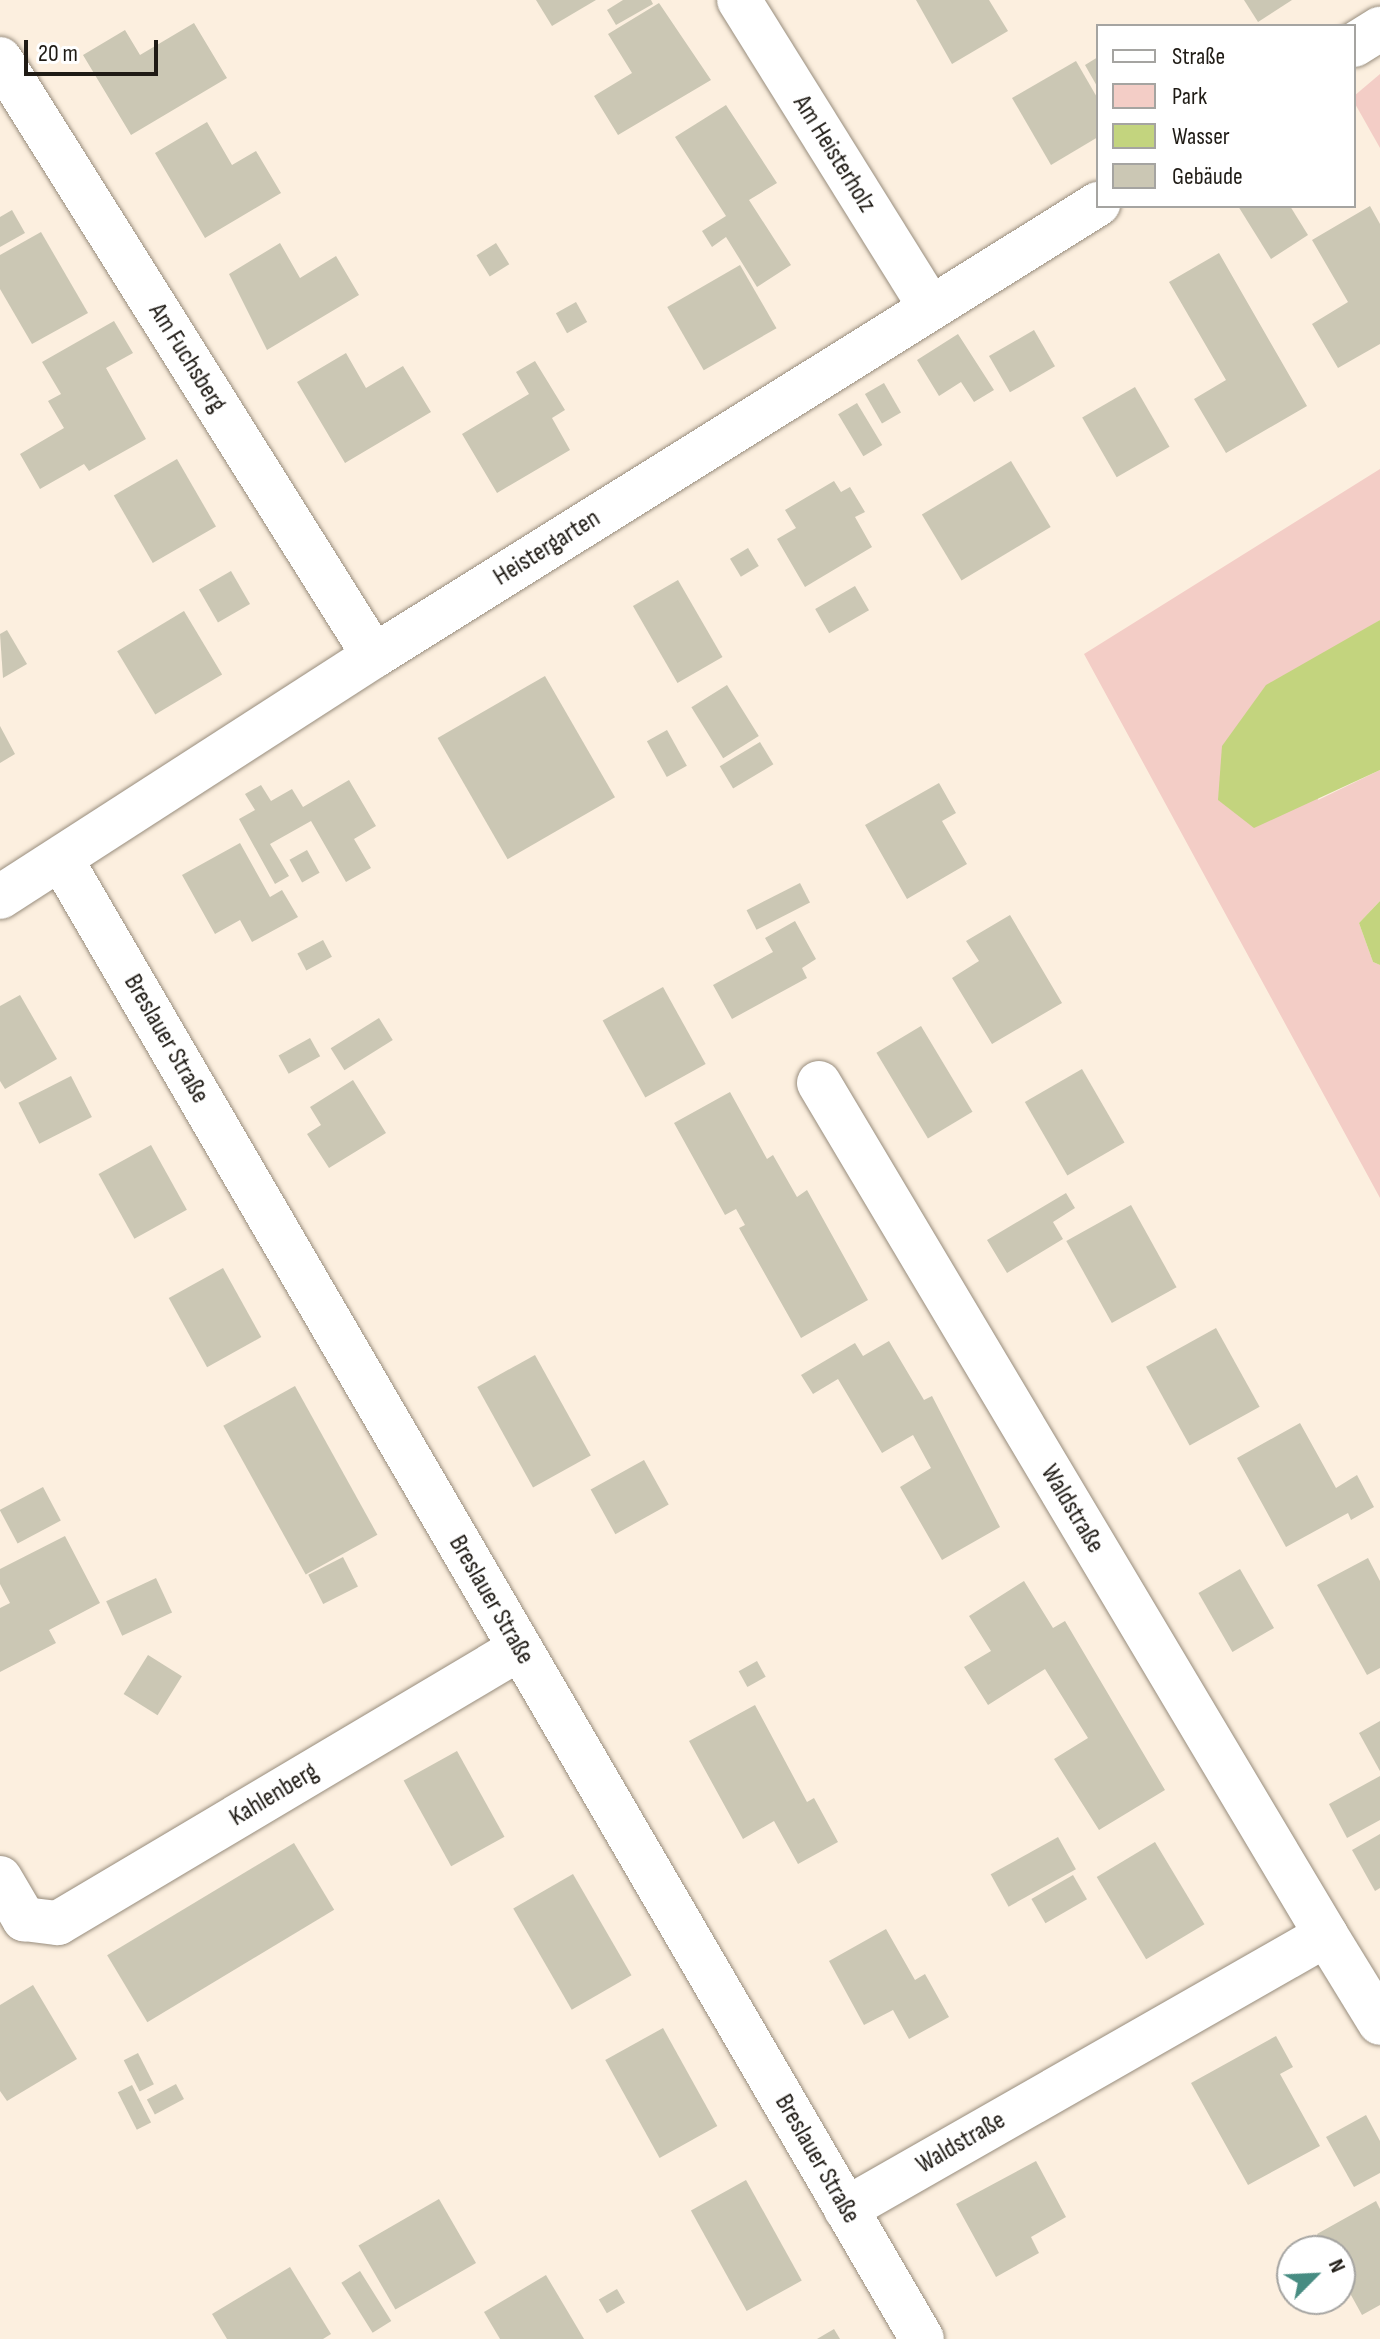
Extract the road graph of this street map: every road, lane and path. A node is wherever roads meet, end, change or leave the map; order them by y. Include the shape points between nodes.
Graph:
1 (739, 0) edge
2 (1380, 29) edge
3 (1356, 44) edge
4 (0, 59) edge
5 (1096, 205) edge
6 (930, 307) junction
7 (374, 656) junction
8 (61, 859) junction
9 (0, 897) edge
10 (819, 1083) dead end
11 (519, 1649) junction
12 (0, 1878) edge
13 (12, 1926) edge
14 (1326, 1935) junction
15 (1380, 2023) edge
16 (846, 2209) junction
17 (922, 2339) edge

1 - 6 street, Am Heisterholz
2 - 3 street
4 - 7 street, Am Fuchsberg
5 - 6 street, Heistergarten
6 - 7 street, Heistergarten
7 - 8 street, Heistergarten
8 - 9 street, Heistergarten
8 - 11 street, Breslauer Straße
10 - 14 street, Waldstraße
11 - 13 street, Kahlenberg via 58,1923
11 - 16 street, Breslauer Straße
12 - 13 street, Kahlenberg
14 - 15 street, Waldstraße
14 - 16 street, Waldstraße
16 - 17 street, Breslauer Straße

